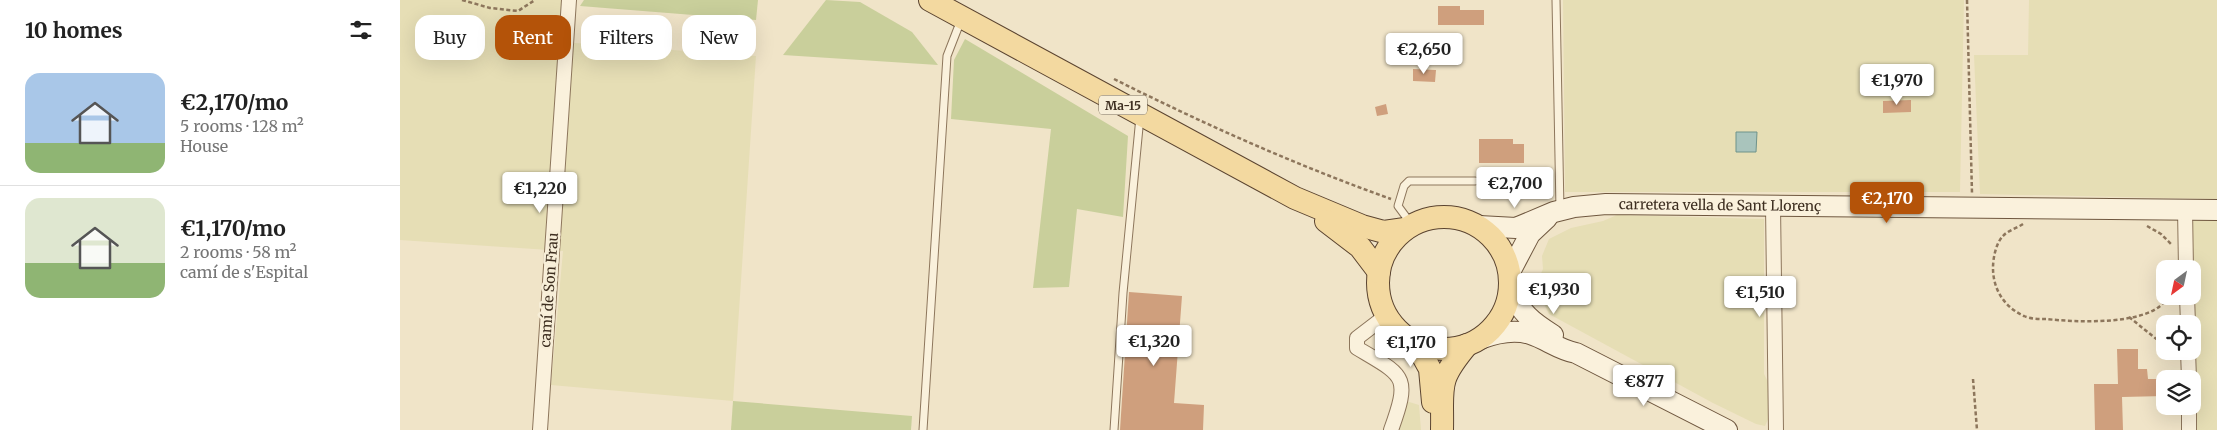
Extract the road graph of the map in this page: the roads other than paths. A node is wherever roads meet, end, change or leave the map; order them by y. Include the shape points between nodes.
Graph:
1 (568, 0) edge
2 (1556, 0) edge
3 (946, 6) edge
4 (1141, 114) junction
5 (1475, 181) dead end
6 (1295, 198) junction
7 (1773, 206) junction
8 (2185, 209) junction
9 (2217, 210) edge
10 (1557, 211) junction
11 (1478, 226) junction
12 (1409, 227) junction
13 (2186, 260) edge
14 (1379, 272) junction
15 (1510, 280) junction
16 (1387, 316) junction
17 (1415, 342) junction
18 (1473, 342) junction
19 (1576, 353) junction
20 (2189, 415) edge
21 (540, 430) edge
22 (923, 430) edge
23 (1114, 430) edge
24 (1391, 430) edge
25 (1435, 430) edge
26 (1442, 430) edge
27 (1727, 430) edge
28 (1776, 430) edge
29 (2189, 430) edge

1 - 21 street, camí de Son Frau
2 - 10 lane
3 - 4 main road, Ma-15
3 - 22 lane via 947,56
4 - 6 main road, Ma-15
4 - 23 lane via 1123,294
5 - 12 lane via 1409,181 1404,186 1398,206
6 - 12 main road, Ma-15 via 1384,232
6 - 14 main road, Ma-15 via 1353,241
7 - 8 street, carretera vella de Sant Llorenç
7 - 10 street, carretera vella de Sant Llorenç via 1606,204
7 - 28 street
8 - 9 street, carretera vella de Sant Llorenç
8 - 13 street
10 - 11 street, carretera vella de Sant Llorenç via 1516,228
10 - 15 street via 1530,234
11 - 12 main road, Ma-15 via 1443,217
11 - 15 main road, Ma-15 via 1493,238 1506,260
12 - 14 main road via 1388,248
14 - 16 main road via 1378,285
15 - 18 main road via 1500,319
15 - 19 street via 1520,309 1536,325 1569,344
16 - 17 main road via 1397,329
16 - 24 street via 1358,338 1357,348 1391,368 1400,378 1403,387
17 - 18 main road via 1436,348
17 - 25 main road via 1430,369
18 - 19 street via 1508,332 1530,334
18 - 26 main road via 1445,375 1441,399
19 - 27 street
20 - 29 street

